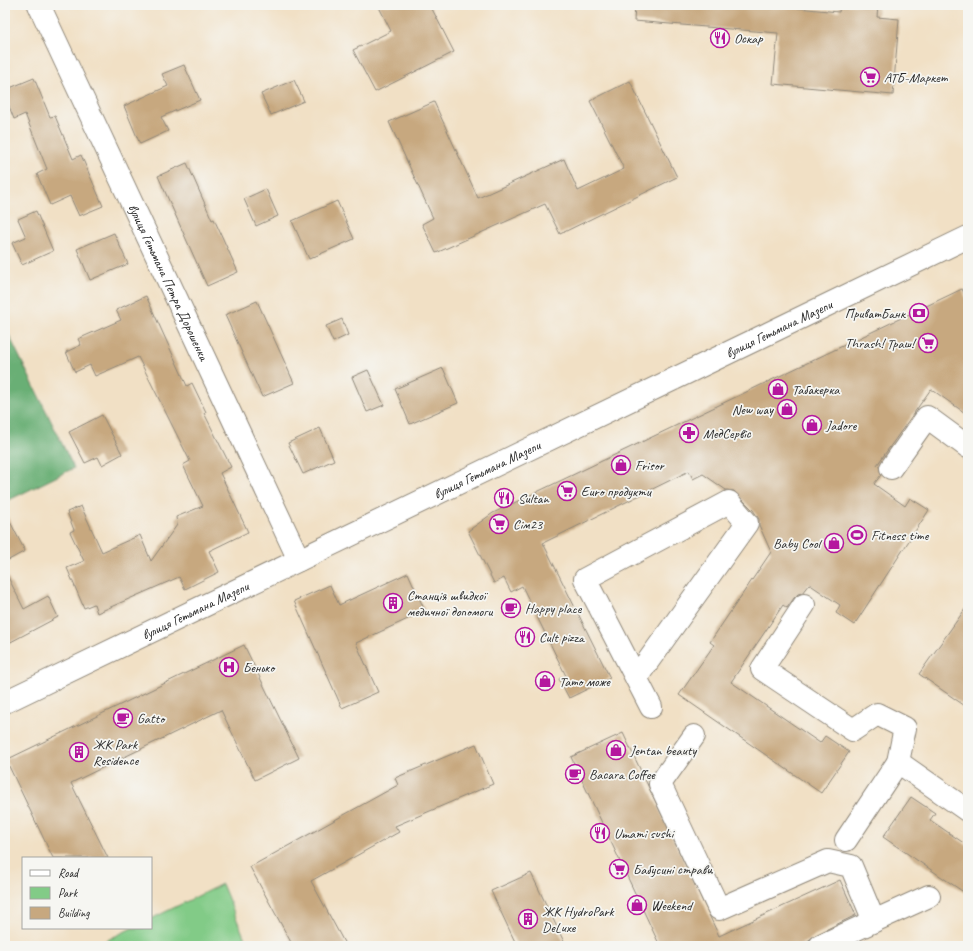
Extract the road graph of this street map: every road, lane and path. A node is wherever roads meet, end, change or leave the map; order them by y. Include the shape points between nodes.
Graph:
1 (39, 5) edge
2 (968, 237) edge
3 (968, 447) edge
4 (891, 468) dead end
5 (299, 560) junction
6 (804, 605) dead end
7 (636, 678) junction
8 (5, 702) edge
9 (651, 707) dead end
10 (694, 736) dead end
11 (898, 762) junction
12 (968, 811) edge
13 (846, 840) dead end
14 (928, 896) dead end
15 (874, 921) junction
16 (820, 946) edge

1 - 5 street, вулиця Гетьмана Петра Дорошенка
2 - 5 street, вулиця Гетьмана Мазепи
3 - 4 street via 927,417
5 - 8 street, вулиця Гетьмана Мазепи
6 - 11 street via 762,669 852,730 877,714 905,728
7 - 7 street via 585,579 729,502 747,523
7 - 9 street
10 - 15 street via 660,784 719,909 828,861 851,866
11 - 12 street
11 - 13 street
14 - 15 street
15 - 16 street

